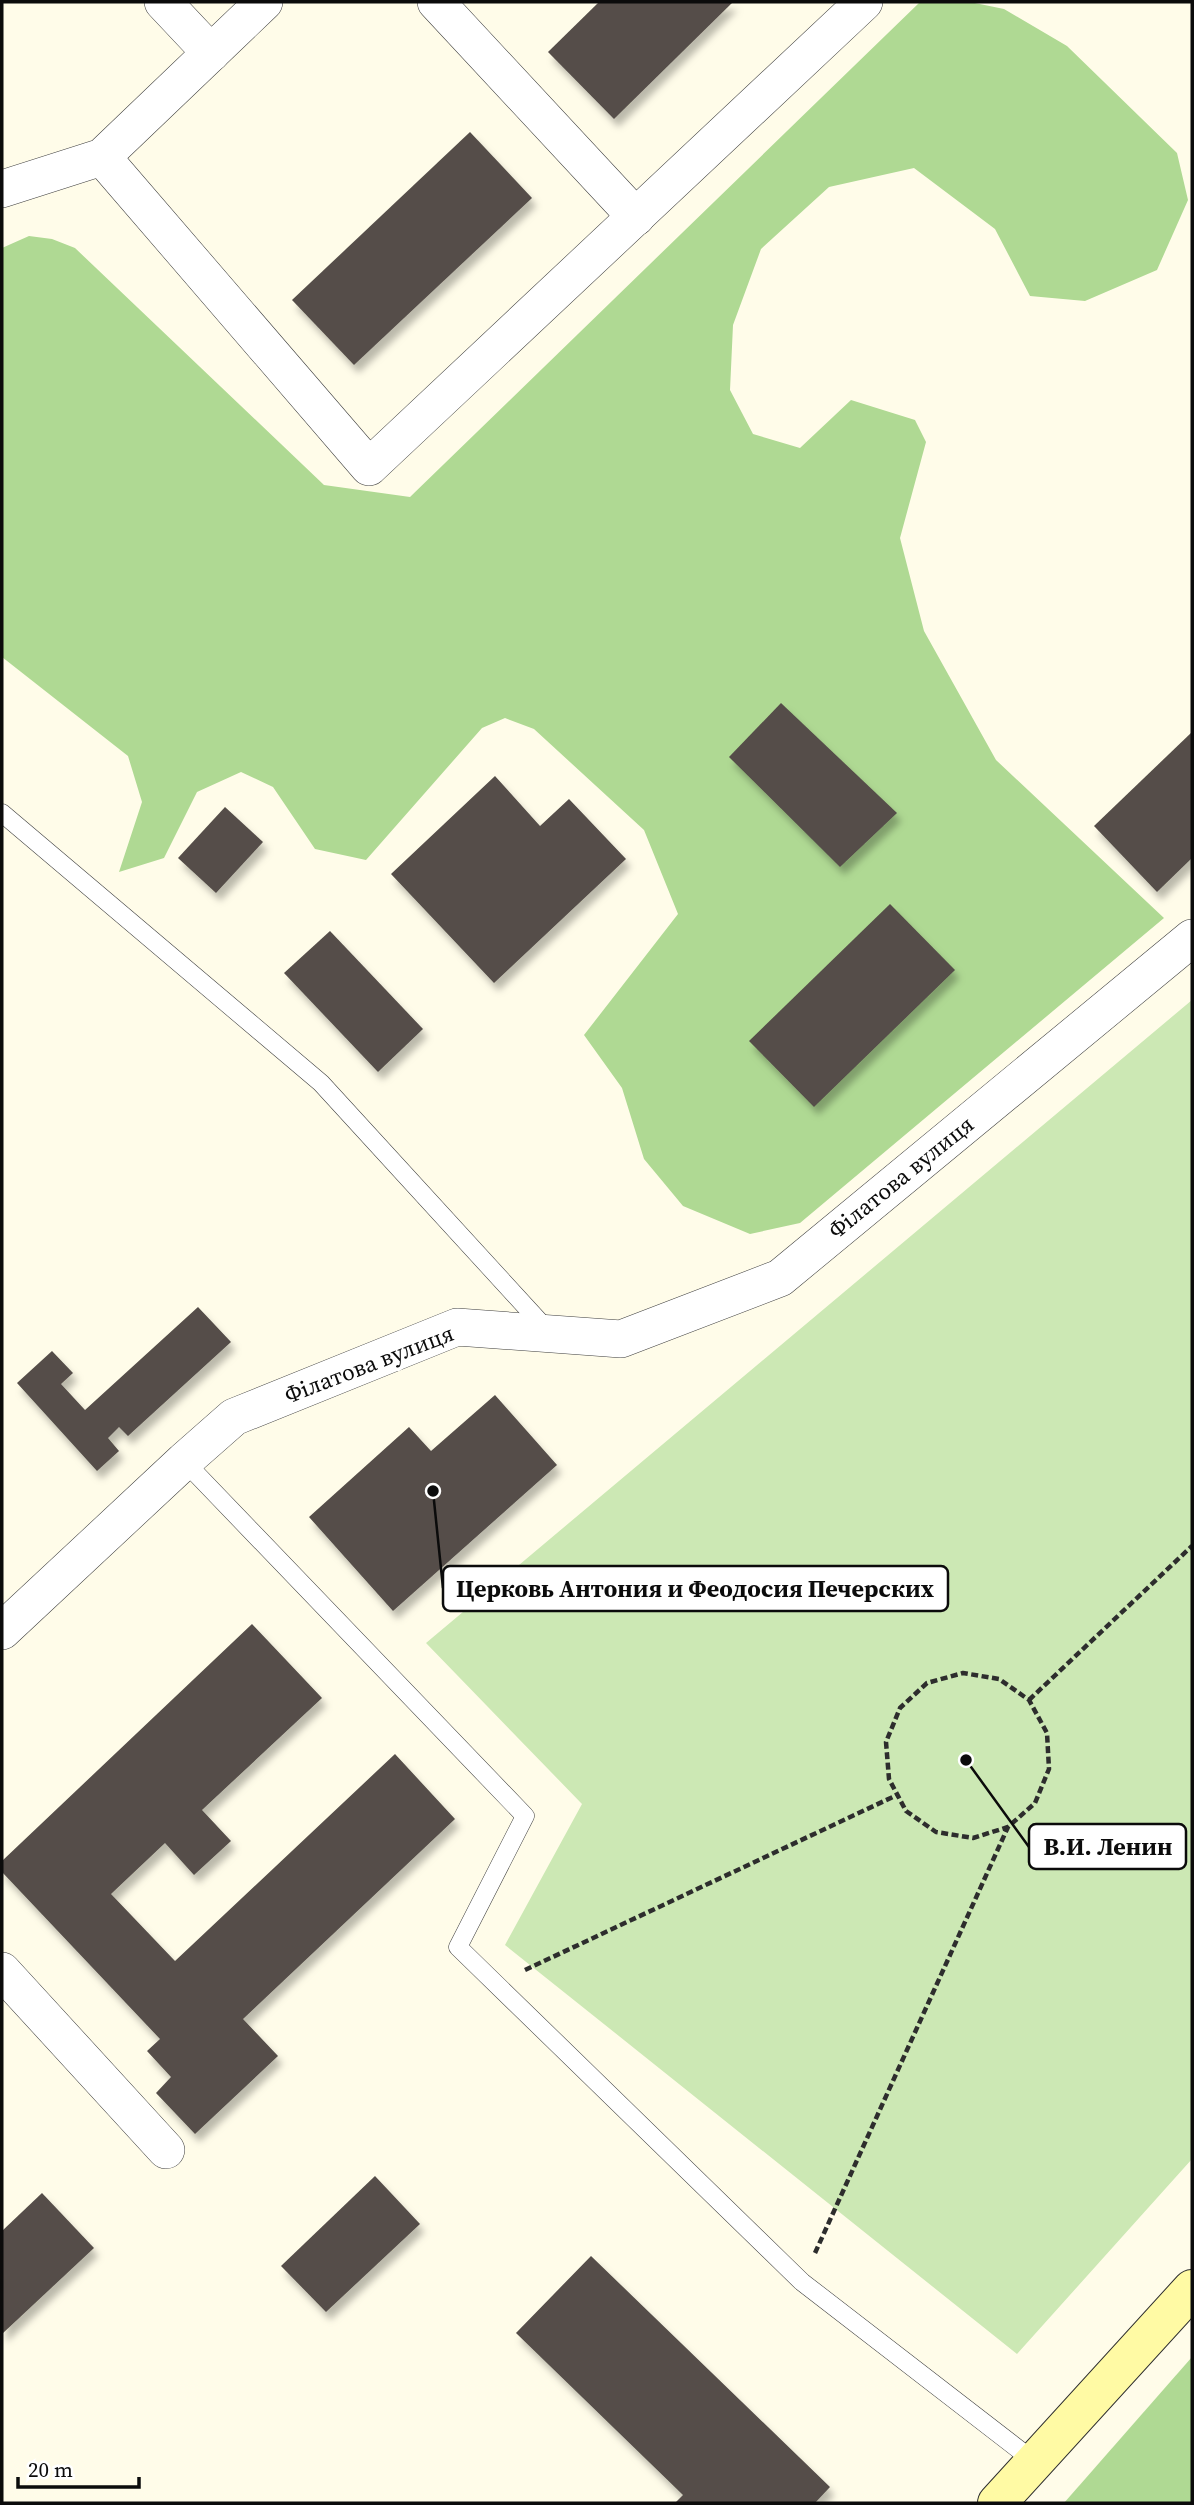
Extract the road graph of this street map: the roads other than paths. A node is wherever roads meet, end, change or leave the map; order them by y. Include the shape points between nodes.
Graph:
1 (163, 2) edge
2 (264, 2) edge
3 (436, 2) edge
4 (864, 2) edge
5 (211, 52) junction
6 (102, 157) junction
7 (2, 189) edge
8 (636, 217) junction
9 (2, 813) edge
10 (1192, 938) edge
11 (551, 1334) junction
12 (184, 1461) junction
13 (2, 1631) edge
14 (2, 1971) edge
15 (166, 2150) dead end
16 (1192, 2289) edge
17 (1035, 2462) junction
18 (997, 2503) edge

1 - 5 street
2 - 5 street
3 - 8 street
4 - 8 street
5 - 6 street
6 - 7 street
6 - 8 street via 369,467
9 - 11 lane via 321,1083
10 - 11 street, Філатова вулиця via 780,1278 621,1339
11 - 12 street, Філатова вулиця via 457,1326 234,1417
12 - 13 street, Філатова вулиця
12 - 17 lane via 525,1816 457,1947 802,2281
14 - 15 street
16 - 17 main road
17 - 18 main road

